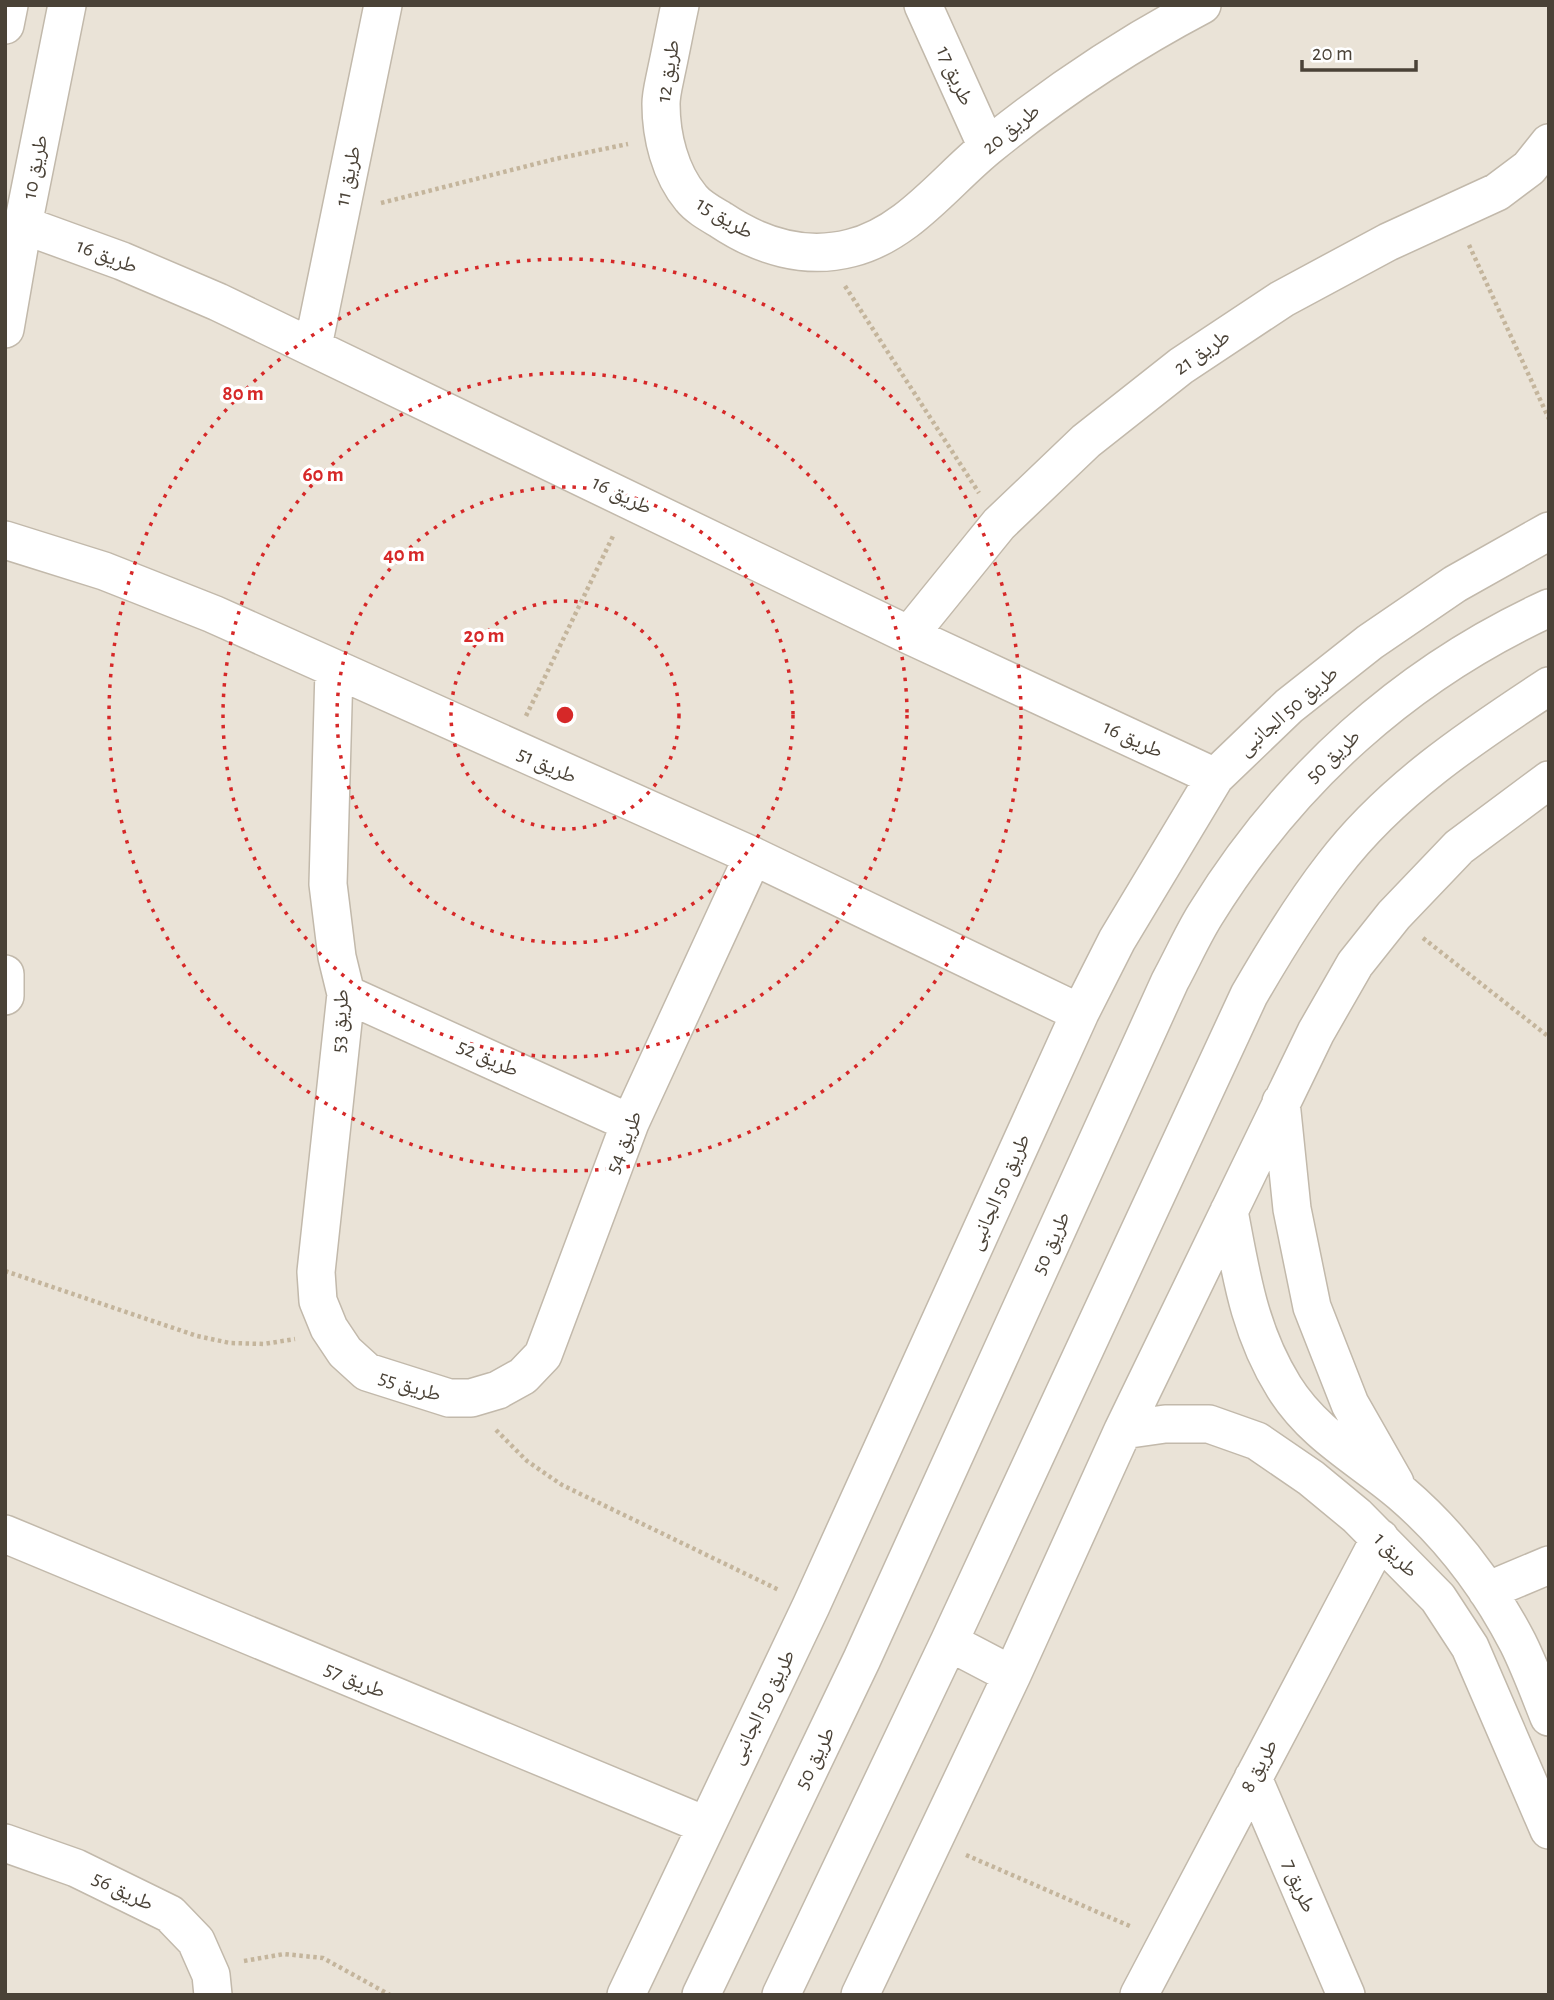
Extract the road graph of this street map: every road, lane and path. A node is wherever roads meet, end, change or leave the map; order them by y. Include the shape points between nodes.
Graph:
1 (9, 5) edge
2 (67, 5) edge
3 (383, 5) edge
4 (680, 5) edge
5 (923, 5) edge
6 (1202, 5) edge
7 (5, 25) edge
8 (663, 137) junction
9 (1549, 142) edge
10 (988, 147) junction
11 (1453, 211) junction
12 (340, 214) junction
13 (23, 225) junction
14 (823, 253) junction
15 (5, 329) edge
16 (313, 346) junction
17 (1549, 419) edge
18 (631, 499) junction
19 (999, 524) junction
20 (1549, 531) edge
21 (5, 540) edge
22 (1549, 608) edge
23 (909, 635) junction
24 (334, 670) junction
25 (1549, 686) edge
26 (510, 748) junction
27 (1215, 777) junction
28 (1549, 780) edge
29 (753, 856) junction
30 (1394, 915) junction
31 (5, 974) edge
32 (346, 994) junction
33 (5, 996) edge
34 (1080, 1013) junction
35 (1549, 1037) edge
36 (1281, 1102) junction
37 (630, 1123) junction
38 (1229, 1210) junction
39 (5, 1271) edge
40 (329, 1328) junction
41 (471, 1398) junction
42 (1123, 1430) junction
43 (1401, 1493) junction
44 (5, 1534) edge
45 (1380, 1538) junction
46 (1549, 1565) edge
47 (1487, 1591) junction
48 (811, 1606) junction
49 (949, 1642) junction
50 (1012, 1675) junction
51 (1549, 1717) edge
52 (1253, 1778) junction
53 (705, 1825) junction
54 (1549, 1830) edge
55 (933, 1841) junction
56 (5, 1843) edge
57 (1166, 1942) junction
58 (212, 1985) edge
59 (390, 1995) edge
60 (626, 1995) edge
61 (701, 1995) edge
62 (781, 1995) edge
63 (860, 1995) edge
64 (1139, 1995) edge
65 (1346, 1995) edge

1 - 7 street
2 - 13 street, طريق 10
3 - 12 street, طريق 11
4 - 8 street, طريق 12 via 661,102
5 - 10 street, طريق 17
6 - 10 street, طريق 20 via 1146,34 1064,87
8 - 12 path via 446,184
8 - 14 street, طريق 15 via 691,200 758,239 794,252
9 - 11 street, طريق 21 via 1529,169 1497,192
10 - 14 street, طريق 20 via 904,222 879,238
11 - 17 path
11 - 19 street, طريق 21 via 1282,299 1181,366 1086,441
12 - 16 street, طريق 11
13 - 15 street, طريق 10
13 - 16 street, طريق 16 via 122,261
14 - 19 path
16 - 18 street, طريق 16
18 - 23 street, طريق 16
18 - 26 path
19 - 23 street, طريق 21
20 - 27 street, طريق 50 الجانبى via 1455,584 1370,642 1289,706
21 - 24 street, طريق 51 via 104,571 213,614
22 - 61 street, طريق 50 via 1455,658 1395,700 1340,747 1289,799 1204,917 1170,981 862,1659
23 - 27 street, طريق 16
24 - 26 street, طريق 51
24 - 32 street, طريق 53 via 328,884
25 - 49 street via 1447,755 1387,806 1334,863 1288,927 1249,995
26 - 29 street, طريق 51
27 - 34 street, طريق 50 الجانبى via 1117,940
28 - 30 street via 1459,847
29 - 34 street, طريق 51
29 - 37 street, طريق 54
30 - 35 path
30 - 36 street via 1356,964
31 - 33 street
32 - 37 street, طريق 52
32 - 40 street, طريق 53 via 316,1272 318,1301
34 - 48 street, طريق 50 الجانبى
36 - 38 street
36 - 43 street via 1292,1209 1312,1307 1350,1404
37 - 41 street, طريق 54 via 543,1355 523,1376
38 - 42 street
38 - 43 street via 1247,1306 1285,1389 1348,1455
39 - 40 path via 230,1343 297,1339
40 - 41 street, طريق 55 via 345,1352 367,1372 449,1398
41 - 48 path via 527,1461 562,1485
42 - 45 street, طريق 1 via 1209,1423 1257,1441 1311,1478
42 - 50 street
43 - 47 street via 1447,1538
44 - 53 street, طريق 57
45 - 52 street, طريق 8
45 - 54 street, طريق 1 via 1438,1598 1470,1647
46 - 47 street
47 - 51 street via 1518,1644
48 - 53 street, طريق 50 الجانبى
49 - 50 street
49 - 62 street
50 - 55 street
52 - 57 street, طريق 8
52 - 65 street, طريق 7
53 - 60 street, طريق 50 الجانبى
55 - 57 path
55 - 63 street
56 - 58 street, طريق 56 via 76,1868 170,1914 196,1941
57 - 64 street, طريق 8
58 - 59 path via 247,1960 284,1954 323,1958

